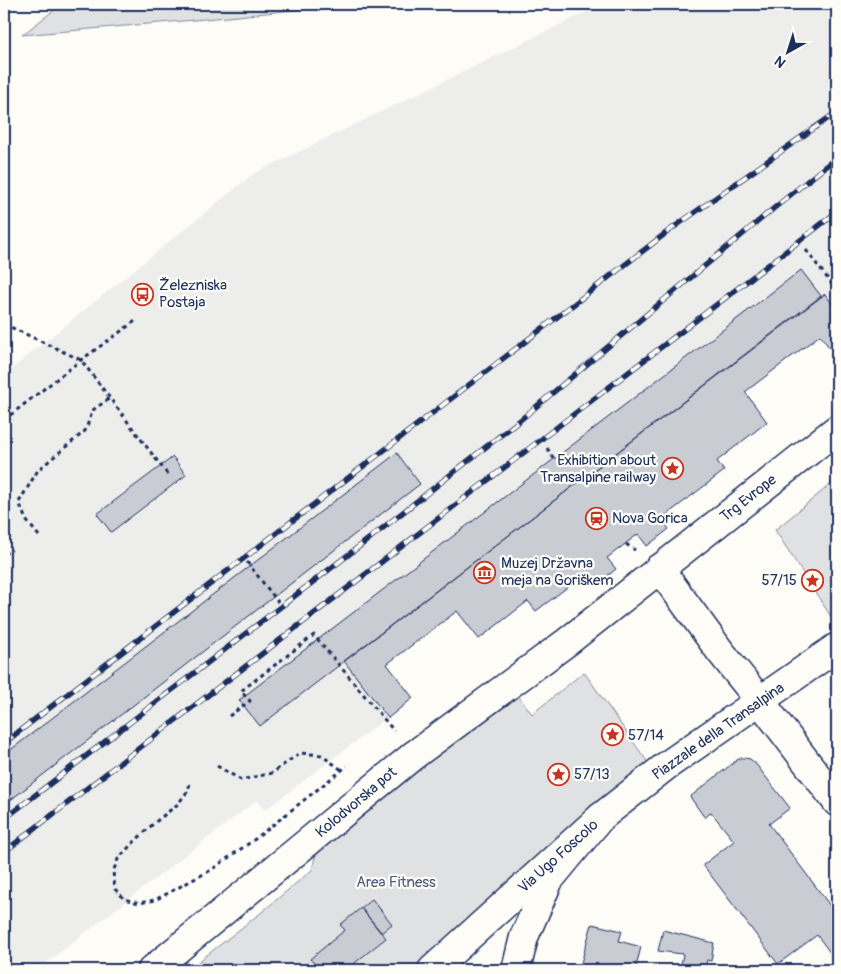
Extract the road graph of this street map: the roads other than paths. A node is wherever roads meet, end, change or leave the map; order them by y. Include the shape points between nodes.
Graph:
1 (837, 429) edge
2 (659, 568) junction
3 (567, 642) joint
4 (837, 647) edge
5 (760, 701) junction
6 (837, 802) edge
7 (601, 817) junction
8 (152, 970) edge
9 (432, 970) edge
10 (516, 970) edge

1 - 2 street, Trg Evrope
2 - 3 street, Trg Evrope
2 - 5 street
3 - 8 street, Kolodvorska pot via 414,755
4 - 5 street, Piazzale della Transalpina
5 - 6 street
5 - 7 street, Piazzale della Transalpina via 666,766
7 - 9 street, Via Ugo Foscolo
7 - 10 street, Via Ugo Foscolo via 549,880 524,937

